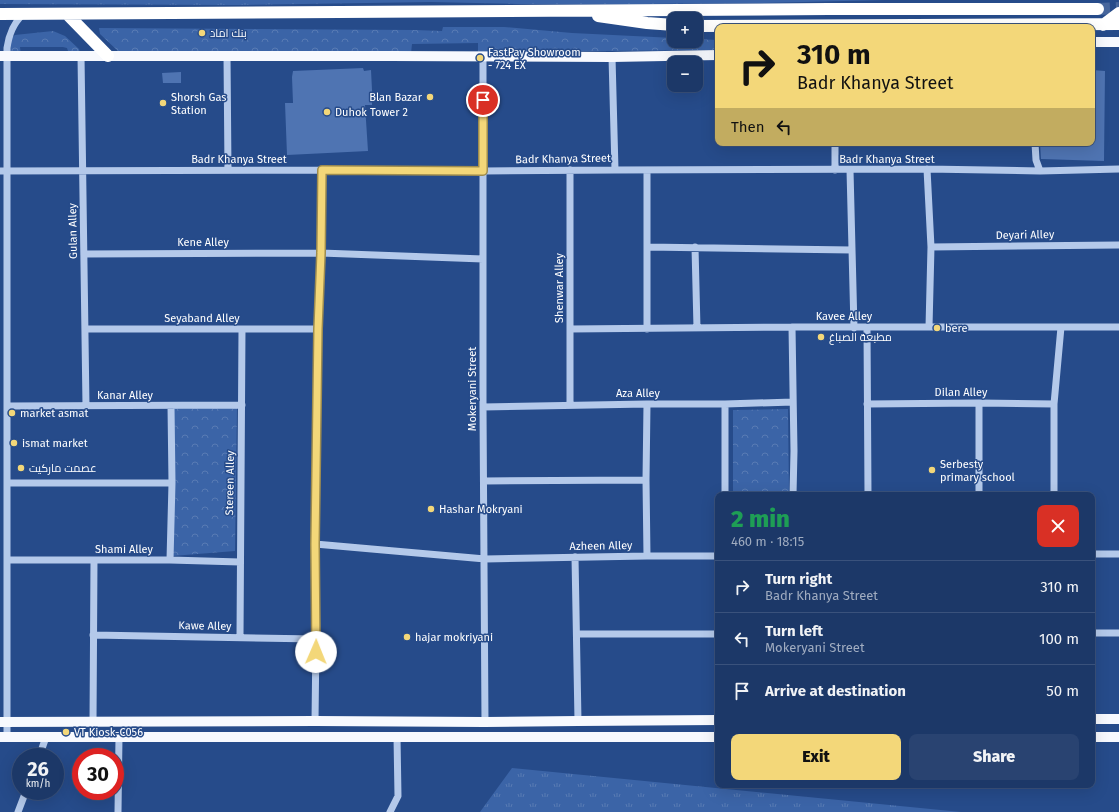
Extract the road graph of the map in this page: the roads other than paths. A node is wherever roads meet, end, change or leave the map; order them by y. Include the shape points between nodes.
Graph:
1 (1098, 9) tunnel mouth
2 (560, 10) junction
3 (1119, 13) edge
4 (0, 14) edge
5 (23, 14) junction
6 (67, 14) junction
7 (667, 24) edge
8 (1119, 24) edge
9 (1095, 25) edge
10 (1104, 25) junction
11 (703, 26) edge
12 (715, 26) edge
13 (1095, 42) edge
14 (1119, 42) edge
15 (715, 55) edge
16 (4, 56) edge
17 (81, 56) junction
18 (108, 56) junction
19 (227, 56) junction
20 (483, 56) junction
21 (612, 57) junction
22 (835, 146) edge
23 (1035, 146) edge
24 (927, 169) junction
25 (1119, 169) edge
26 (228, 170) junction
27 (322, 170) junction
28 (570, 170) junction
29 (614, 170) junction
30 (647, 170) junction
31 (835, 170) junction
32 (850, 170) junction
33 (4, 171) edge
34 (83, 171) junction
35 (483, 171) junction
36 (1040, 171) junction
37 (1119, 245) edge
38 (647, 247) junction
39 (695, 247) junction
40 (931, 247) junction
41 (852, 250) junction
42 (321, 253) junction
43 (84, 254) junction
44 (483, 259) junction
45 (792, 327) junction
46 (929, 327) junction
47 (1061, 327) junction
48 (1119, 327) edge
49 (85, 328) junction
50 (697, 328) junction
51 (854, 328) junction
52 (867, 328) junction
53 (242, 329) junction
54 (318, 329) junction
55 (570, 329) junction
56 (648, 329) junction
57 (793, 402) junction
58 (979, 403) junction
59 (647, 404) junction
60 (725, 404) junction
61 (867, 404) junction
62 (1054, 404) junction
63 (242, 405) junction
64 (570, 405) junction
65 (7, 406) junction
66 (86, 406) junction
67 (171, 406) junction
68 (483, 407) junction
69 (646, 480) junction
70 (484, 481) junction
71 (7, 483) junction
72 (172, 483) junction
73 (725, 492) edge
74 (793, 492) edge
75 (868, 492) edge
76 (979, 492) edge
77 (1054, 492) edge
78 (315, 544) junction
79 (1095, 554) edge
80 (1119, 554) edge
81 (648, 556) junction
82 (715, 556) edge
83 (575, 557) junction
84 (484, 559) junction
85 (7, 560) junction
86 (94, 560) junction
87 (170, 560) junction
88 (240, 562) junction
89 (1095, 633) edge
90 (1119, 633) edge
91 (576, 634) junction
92 (715, 634) edge
93 (94, 635) junction
94 (240, 637) junction
95 (316, 639) junction
96 (1119, 719) edge
97 (715, 720) edge
98 (1095, 720) edge
99 (315, 721) junction
100 (578, 721) junction
101 (4, 722) edge
102 (93, 722) junction
103 (485, 722) junction
104 (4, 737) edge
105 (46, 737) junction
106 (119, 737) junction
107 (397, 737) junction
108 (715, 737) edge
109 (1095, 737) edge
110 (1119, 737) edge
111 (42, 748) edge
112 (23, 800) edge
113 (18, 812) edge
114 (118, 812) edge
115 (390, 812) edge

1 - 2 highway
2 - 6 highway
2 - 7 highway
3 - 10 highway
4 - 5 highway
5 - 6 highway
5 - 16 street via 13,26
6 - 18 highway
8 - 10 highway
9 - 10 highway
11 - 12 highway
13 - 14 main road
15 - 21 main road
16 - 17 main road
16 - 33 street
17 - 18 main road
17 - 34 street, Gulan Alley
18 - 19 main road
19 - 20 main road
19 - 26 street
20 - 21 main road
20 - 35 street, Mokeryani Street
21 - 29 street
22 - 31 street
23 - 36 street
24 - 32 street, Badr Khanya Street
24 - 36 street, Badr Khanya Street
24 - 40 street
25 - 36 street, Badr Khanya Street
26 - 27 street, Badr Khanya Street
26 - 34 street, Badr Khanya Street
27 - 35 street, Badr Khanya Street
27 - 42 street
28 - 29 street, Badr Khanya Street
28 - 35 street, Badr Khanya Street
28 - 55 street, Shenwar Alley
29 - 30 street, Badr Khanya Street
30 - 31 street, Badr Khanya Street
30 - 38 street
31 - 32 street, Badr Khanya Street
32 - 41 street
33 - 34 street, Badr Khanya Street
33 - 65 street
34 - 43 street, Gulan Alley
35 - 44 street, Mokeryani Street
37 - 40 street, Deyari Alley
38 - 39 street
38 - 56 street
39 - 41 street
39 - 50 street
40 - 46 street
41 - 51 street
42 - 43 street, Kene Alley
42 - 44 street, Kene Alley
42 - 54 street
43 - 49 street, Gulan Alley
44 - 68 street, Mokeryani Street
45 - 50 street, Kavee Alley
45 - 51 street, Kavee Alley
45 - 57 street
46 - 47 street, Kavee Alley
46 - 52 street, Kavee Alley
47 - 48 street, Kavee Alley
47 - 62 street
49 - 53 street, Seyaband Alley
49 - 66 street, Gulan Alley
50 - 56 street, Kavee Alley
51 - 52 street, Kavee Alley
52 - 61 street
53 - 54 street, Seyaband Alley
53 - 63 street, Stereen Alley
54 - 78 street
55 - 56 street, Kavee Alley
55 - 64 street, Shenwar Alley
57 - 60 street, Aza Alley
57 - 74 street
58 - 61 street, Dilan Alley
58 - 62 street, Dilan Alley
58 - 76 street
59 - 60 street, Aza Alley
59 - 64 street, Aza Alley
59 - 69 street
60 - 73 street
61 - 75 street
62 - 77 street
63 - 67 street, Kanar Alley
63 - 88 street, Stereen Alley
64 - 68 street, Aza Alley
65 - 66 street, Kanar Alley
65 - 71 street
66 - 67 street, Kanar Alley
67 - 72 street
68 - 70 street, Mokeryani Street
69 - 70 street
69 - 81 street
70 - 84 street, Mokeryani Street
71 - 72 street
71 - 85 street
72 - 87 street
78 - 84 street, Azheen Alley
78 - 95 street
79 - 80 street
81 - 82 street, Azheen Alley
81 - 83 street, Azheen Alley
83 - 84 street, Azheen Alley
83 - 91 street
84 - 103 street, Mokeryani Street
85 - 86 street, Shami Alley
85 - 101 street
86 - 87 street, Shami Alley
86 - 93 street
87 - 88 street, Shami Alley
88 - 94 street, Stereen Alley
89 - 90 street
91 - 92 street
91 - 100 street
93 - 94 street, Kawe Alley
93 - 102 street
94 - 95 street, Kawe Alley
95 - 99 street
96 - 98 main road
97 - 100 main road
99 - 102 main road
99 - 103 main road
100 - 103 main road
101 - 102 main road
101 - 104 street
104 - 105 main road
105 - 106 main road
105 - 111 street
106 - 107 main road
106 - 114 street
107 - 108 main road
107 - 115 street via 398,796
109 - 110 main road
112 - 113 street

